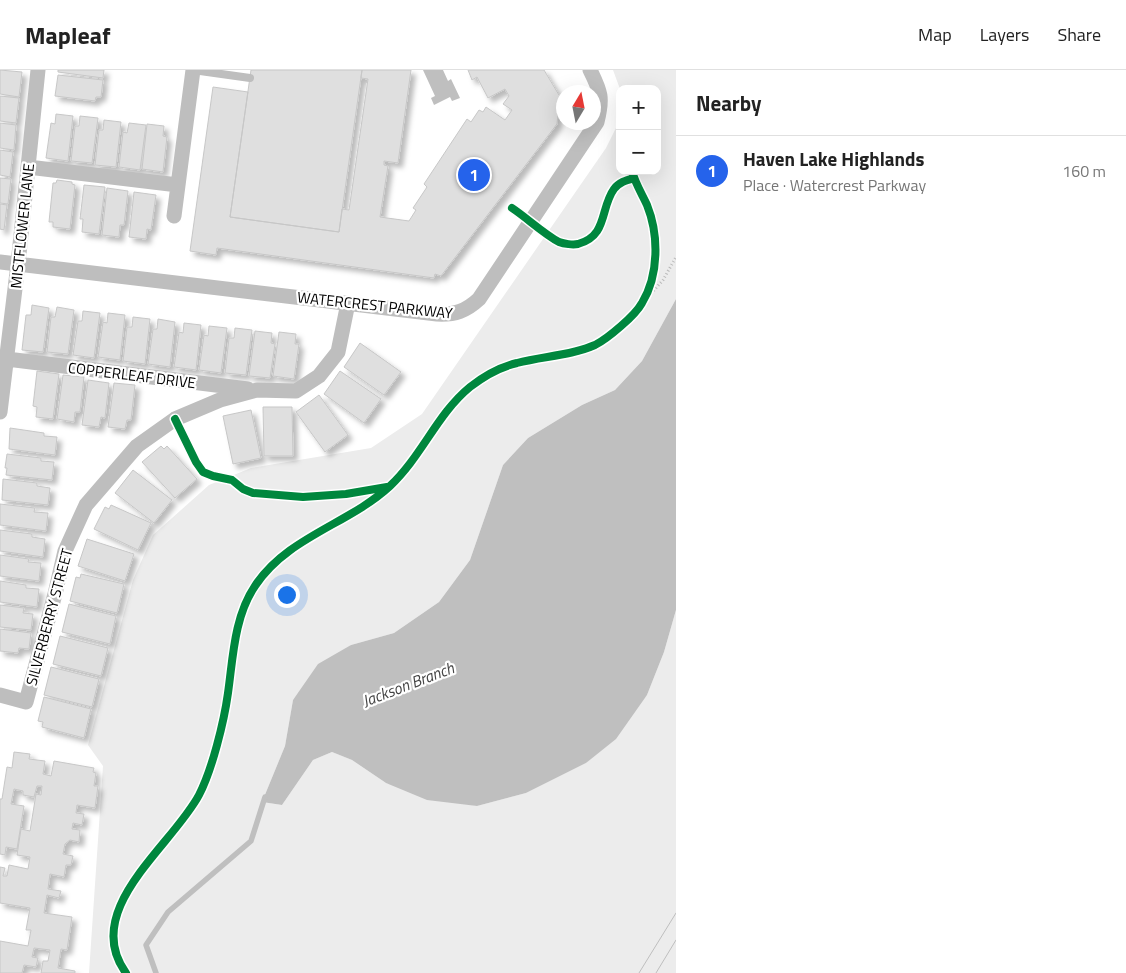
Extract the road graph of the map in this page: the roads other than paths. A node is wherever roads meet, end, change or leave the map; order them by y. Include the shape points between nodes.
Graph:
1 (38, 70) edge
2 (193, 70) edge
3 (590, 70) edge
4 (250, 78) dead end
5 (28, 167) junction
6 (178, 185) junction
7 (174, 216) dead end
8 (0, 262) edge
9 (18, 264) junction
10 (348, 303) junction
11 (6, 360) junction
12 (256, 390) junction
13 (0, 412) edge
14 (0, 694) edge

1 - 5 street, MISTFLOWER LANE
2 - 4 lane
2 - 6 street
3 - 10 street, WATERCREST PARKWAY via 599,87 602,105 597,122 480,299 460,313 449,315
5 - 6 street
5 - 9 street, MISTFLOWER LANE
6 - 7 street
8 - 9 street, WATERCREST PARKWAY
9 - 10 street, WATERCREST PARKWAY
9 - 11 street, MISTFLOWER LANE
10 - 12 street, SILVERBERRY STREET via 338,352 319,376 296,391
11 - 12 street, COPPERLEAF DRIVE
11 - 13 street, MISTFLOWER LANE
12 - 14 street, SILVERBERRY STREET via 175,418 137,446 86,505 64,551 26,702

